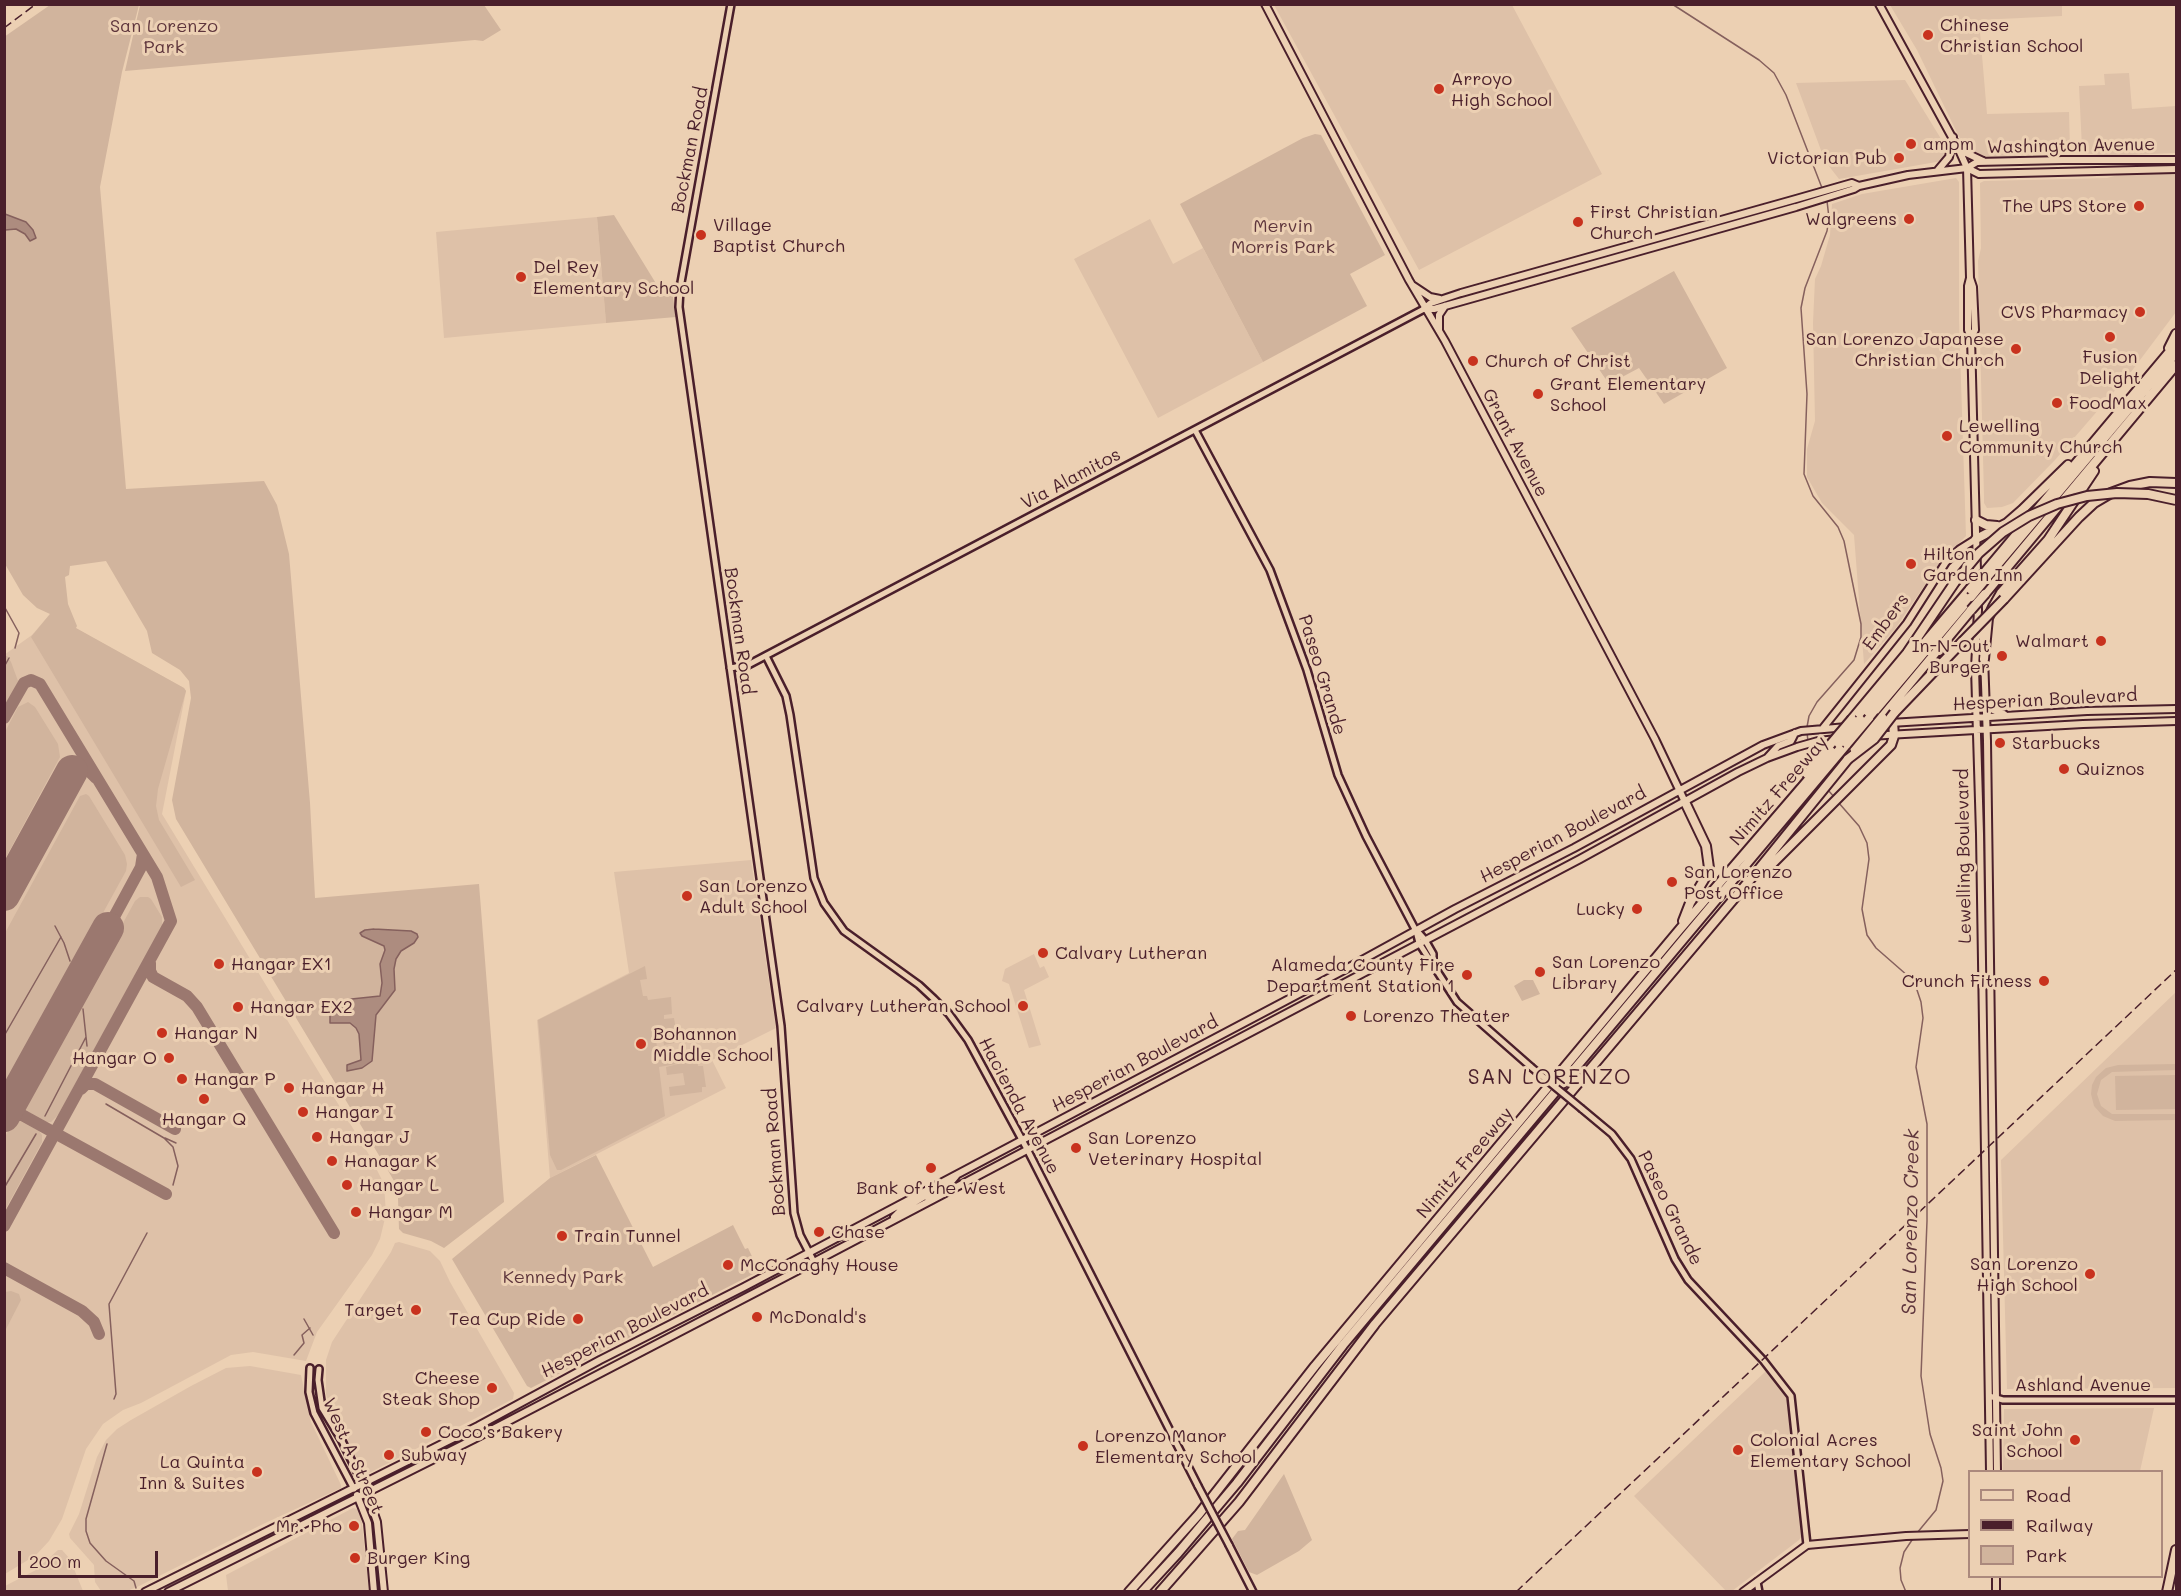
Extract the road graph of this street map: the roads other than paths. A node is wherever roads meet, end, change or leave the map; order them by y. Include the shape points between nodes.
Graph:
1 (731, 4) edge
2 (1265, 4) edge
3 (1879, 4) edge
4 (1953, 137) junction
5 (1960, 150) junction
6 (2176, 160) edge
7 (1986, 162) junction
8 (1967, 168) junction
9 (2176, 169) edge
10 (1938, 171) junction
11 (1411, 284) junction
12 (1444, 303) junction
13 (1424, 309) junction
14 (1440, 333) junction
15 (2176, 334) edge
16 (2176, 344) edge
17 (2176, 353) edge
18 (2159, 364) junction
19 (2176, 366) edge
20 (2129, 400) junction
21 (1195, 430) junction
22 (2119, 434) junction
23 (2176, 483) edge
24 (2176, 500) edge
25 (1976, 520) junction
26 (2001, 525) junction
27 (1976, 539) junction
28 (1984, 577) junction
29 (1971, 593) junction
30 (1975, 610) junction
31 (766, 656) junction
32 (1984, 659) junction
33 (730, 668) junction
34 (1985, 694) junction
35 (2176, 709) edge
36 (2012, 716) junction
37 (1976, 717) junction
38 (1986, 717) junction
39 (1856, 719) junction
40 (2176, 721) edge
41 (1893, 722) junction
42 (1823, 728) junction
43 (1987, 730) junction
44 (1976, 731) junction
45 (1795, 733) junction
46 (1894, 736) junction
47 (1843, 744) junction
48 (1767, 758) junction
49 (1848, 759) junction
50 (1824, 762) junction
51 (1809, 780) junction
52 (1680, 790) junction
53 (1685, 802) junction
54 (1754, 875) junction
55 (1680, 929) junction
56 (1416, 931) junction
57 (1422, 941) junction
58 (1108, 1094) junction
59 (1096, 1112) junction
60 (1022, 1140) junction
61 (1027, 1149) junction
62 (958, 1173) junction
63 (926, 1191) junction
64 (928, 1201) junction
65 (892, 1220) junction
66 (809, 1252) junction
67 (814, 1262) junction
68 (1995, 1278) junction
69 (1987, 1279) junction
70 (731, 1293) junction
71 (722, 1310) junction
72 (310, 1368) dead end
73 (319, 1369) dead end
74 (1989, 1396) junction
75 (1997, 1398) junction
76 (2176, 1400) edge
77 (1263, 1448) junction
78 (1243, 1458) junction
79 (1990, 1470) edge
80 (1997, 1470) edge
81 (363, 1484) junction
82 (354, 1489) junction
83 (367, 1493) junction
84 (358, 1497) junction
85 (1968, 1534) edge
86 (1807, 1545) junction
87 (2176, 1550) edge
88 (373, 1577) junction
89 (1757, 1582) junction
90 (384, 1589) edge
91 (146, 1592) edge
92 (168, 1592) edge
93 (374, 1592) edge
94 (1129, 1592) edge
95 (1142, 1592) edge
96 (1160, 1592) edge
97 (1253, 1592) edge
98 (1743, 1592) edge
99 (1759, 1592) edge
100 (2167, 1592) edge

1 - 33 street, Bockman Road via 678,297
2 - 11 main road, Grant Avenue
3 - 4 main road, Lewelling Boulevard
4 - 5 main road, Lewelling Boulevard
4 - 10 main road via 1949,157
5 - 7 main road
5 - 8 main road, Lewelling Boulevard
6 - 7 main road, Washington Avenue
7 - 8 main road, Washington Avenue
8 - 9 main road, Washington Avenue via 1979,174
8 - 10 main road, Washington Avenue
8 - 25 main road, Lewelling Boulevard via 1968,330
10 - 12 main road, Washington Avenue via 1859,186 1852,183
11 - 12 main road
11 - 13 main road, Grant Avenue
12 - 13 main road, Washington Avenue
12 - 14 main road via 1438,316
13 - 14 main road, Grant Avenue
13 - 21 street, Via Alamitos
14 - 52 main road, Grant Avenue
15 - 18 highway
16 - 18 highway, Nimitz Freeway
17 - 28 highway
18 - 20 highway, Nimitz Freeway
19 - 22 highway, Nimitz Freeway
20 - 26 highway via 2066,468
20 - 28 highway, Nimitz Freeway
21 - 31 street, Via Alamitos
21 - 56 street, Paseo Grande via 1270,570 1307,670 1338,775
22 - 30 highway, Nimitz Freeway, bridge
22 - 32 highway via 2048,540 2001,593 1988,618
23 - 49 highway, bridge via 2130,486 2094,503 1894,713 1874,739
24 - 39 highway, bridge via 2148,494 2087,496 2057,504 2003,532 1972,560
25 - 26 highway
25 - 27 main road, Lewelling Boulevard
26 - 27 highway
27 - 30 main road, Lewelling Boulevard
27 - 42 main road, Embers via 1946,562 1907,623
28 - 29 highway, Nimitz Freeway, bridge
29 - 39 highway, Nimitz Freeway
29 - 47 highway, bridge via 1869,718
30 - 32 main road, Lewelling Boulevard via 1981,624
30 - 37 main road, Lewelling Boulevard
30 - 49 highway, Nimitz Freeway, bridge
31 - 33 street, Via Alamitos via 744,667
31 - 60 street, Hacienda Avenue via 786,696 814,878 824,903 844,931 919,985 950,1014
32 - 34 main road, Lewelling Boulevard
33 - 66 street, Bockman Road via 781,1026 794,1213
34 - 36 main road via 1993,710
34 - 38 main road, Lewelling Boulevard
35 - 36 main road, Hesperian Boulevard
36 - 38 main road, Hesperian Boulevard
37 - 38 main road, Hesperian Boulevard
37 - 41 main road, Hesperian Boulevard
37 - 44 main road, Lewelling Boulevard
38 - 43 main road, Lewelling Boulevard
39 - 47 highway, Nimitz Freeway, bridge
39 - 50 highway, bridge via 1830,745
40 - 43 main road, Hesperian Boulevard
41 - 42 main road, Hesperian Boulevard
41 - 46 highway
42 - 45 main road, Hesperian Boulevard
43 - 44 main road, Hesperian Boulevard
43 - 68 main road, Lewelling Boulevard
44 - 46 main road, Hesperian Boulevard
44 - 69 main road, Lewelling Boulevard
45 - 48 main road via 1791,741 1778,746
45 - 52 main road, Hesperian Boulevard via 1763,745
46 - 48 main road, Hesperian Boulevard via 1813,742
46 - 54 highway via 1891,745 1822,815 1773,863
47 - 50 highway, Nimitz Freeway
48 - 53 main road, Hesperian Boulevard
49 - 54 highway, Nimitz Freeway
50 - 51 highway
50 - 51 highway
51 - 55 highway, Nimitz Freeway
51 - 77 highway via 1343,1345
52 - 53 main road, Grant Avenue
52 - 56 main road, Hesperian Boulevard
53 - 55 highway via 1706,846 1708,868
53 - 57 main road, Hesperian Boulevard
54 - 96 highway, Nimitz Freeway via 1374,1324 1239,1502
55 - 78 highway, Nimitz Freeway via 1315,1366
56 - 57 street, Paseo Grande
56 - 58 main road, Hesperian Boulevard
57 - 59 main road, Hesperian Boulevard
57 - 86 street, Paseo Grande, bridge via 1427,957 1457,1002 1612,1134 1631,1159 1688,1280 1791,1396
58 - 59 main road
58 - 60 main road, Hesperian Boulevard
59 - 61 main road, Hesperian Boulevard
60 - 61 street, Hacienda Avenue
60 - 62 main road, Hesperian Boulevard
61 - 64 main road, Hesperian Boulevard
61 - 97 street, Hacienda Avenue, bridge
62 - 63 main road, Hesperian Boulevard
62 - 64 main road via 950,1183 931,1193
63 - 65 main road via 925,1196
63 - 66 main road, Hesperian Boulevard
64 - 65 main road, Hesperian Boulevard
65 - 67 main road, Hesperian Boulevard
66 - 67 street, Bockman Road
66 - 70 main road, Hesperian Boulevard
67 - 71 main road, Hesperian Boulevard
68 - 69 main road
68 - 75 main road, Lewelling Boulevard
69 - 74 main road, Lewelling Boulevard
70 - 71 main road
70 - 81 main road, Hesperian Boulevard
71 - 83 main road, Hesperian Boulevard
72 - 82 street, West A Street via 309,1392 314,1413
73 - 81 street, West A Street via 322,1408
74 - 75 street, Ashland Avenue
74 - 79 main road, Lewelling Boulevard
75 - 76 street, Ashland Avenue
75 - 80 main road, Lewelling Boulevard
77 - 78 highway
77 - 95 highway
78 - 94 highway, Nimitz Freeway
81 - 82 main road, Hesperian Boulevard
81 - 83 main road, West A Street
82 - 84 main road, West A Street
82 - 91 main road, Hesperian Boulevard
83 - 84 main road, Hesperian Boulevard
83 - 90 main road, West A Street via 377,1522
84 - 88 main road, West A Street via 368,1523
84 - 92 main road, Hesperian Boulevard
85 - 86 main road
86 - 89 main road
87 - 100 highway
88 - 90 main road
88 - 93 main road, West A Street
89 - 98 main road
89 - 99 street

